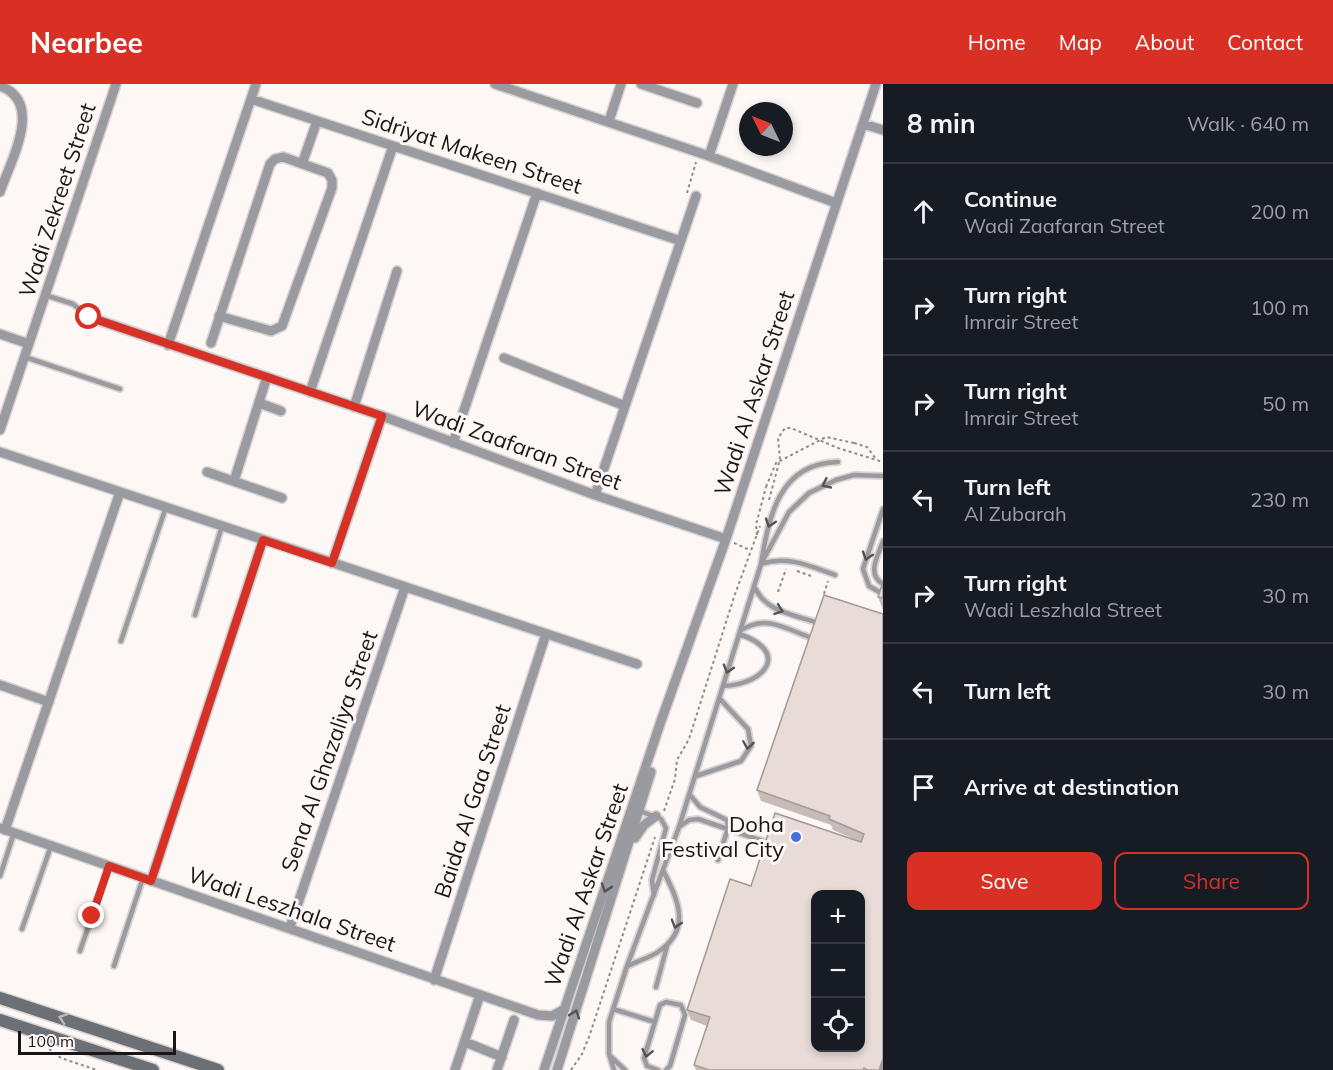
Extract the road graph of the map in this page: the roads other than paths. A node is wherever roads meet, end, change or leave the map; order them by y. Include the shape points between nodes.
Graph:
1 (116, 84) edge
2 (256, 84) edge
3 (495, 84) edge
4 (621, 84) edge
5 (641, 84) edge
6 (733, 84) edge
7 (876, 84) edge
8 (0, 86) edge
9 (251, 99) junction
10 (697, 103) dead end
11 (317, 121) junction
12 (609, 121) junction
13 (863, 124) junction
14 (883, 130) edge
15 (393, 146) junction
16 (710, 156) junction
17 (302, 164) junction
18 (0, 192) edge
19 (537, 194) junction
20 (696, 196) road end
21 (836, 203) junction
22 (681, 241) junction
23 (398, 271) dead end
24 (45, 295) junction
25 (219, 316) junction
26 (89, 317) joint
27 (0, 334) edge
28 (211, 343) dead end
29 (29, 344) junction
30 (168, 345) junction
31 (25, 357) junction
32 (504, 357) dead end
33 (267, 378) junction
34 (120, 389) dead end
35 (310, 392) junction
36 (258, 403) junction
37 (625, 406) junction
38 (354, 407) junction
39 (281, 411) dead end
40 (382, 416) junction
41 (0, 430) edge
42 (453, 444) junction
43 (0, 452) edge
44 (838, 462) dead end
45 (207, 472) dead end
46 (883, 476) edge
47 (234, 481) junction
48 (120, 492) junction
49 (595, 495) junction
50 (282, 498) dead end
51 (166, 507) junction
52 (883, 509) edge
53 (222, 526) junction
54 (726, 539) junction
55 (263, 540) junction
56 (883, 541) edge
57 (332, 563) junction
58 (761, 564) junction
59 (835, 575) dead end
60 (883, 584) edge
61 (754, 586) junction
62 (405, 587) junction
63 (883, 594) edge
64 (195, 615) dead end
65 (815, 622) edge
66 (739, 632) junction
67 (546, 634) junction
68 (809, 637) edge
69 (122, 641) dead end
70 (637, 664) dead end
71 (0, 685) edge
72 (723, 686) junction
73 (720, 699) junction
74 (49, 702) junction
75 (696, 776) junction
76 (690, 795) junction
77 (636, 810) junction
78 (658, 818) junction
79 (679, 827) junction
80 (728, 828) junction
81 (7, 831) edge
82 (772, 844) edge
83 (51, 846) junction
84 (629, 847) junction
85 (718, 860) dead end
86 (109, 866) junction
87 (663, 870) junction
88 (0, 876) edge
89 (147, 880) junction
90 (654, 895) junction
91 (290, 927) junction
92 (22, 929) dead end
93 (667, 943) junction
94 (80, 951) dead end
95 (114, 966) dead end
96 (627, 966) junction
97 (434, 980) junction
98 (656, 987) dead end
99 (480, 996) junction
100 (0, 998) edge
101 (565, 1009) junction
102 (613, 1009) junction
103 (538, 1015) junction
104 (0, 1020) edge
105 (514, 1020) dead end
106 (655, 1022) junction
107 (556, 1035) junction
108 (465, 1042) junction
109 (609, 1054) junction
110 (502, 1057) junction
111 (153, 1070) edge
112 (218, 1070) edge
113 (455, 1070) edge
114 (497, 1070) edge
115 (544, 1070) edge
116 (557, 1070) edge
117 (614, 1070) edge
118 (625, 1070) edge
119 (658, 1070) edge
120 (666, 1070) edge

1 - 24 street, Wadi Zekreet Street
2 - 9 street
3 - 12 street
4 - 12 street
5 - 10 street
6 - 16 street
7 - 13 street, Wadi Al Askar Street
8 - 18 street via 21,102 24,121
9 - 11 street, Sidriyat Makeen Street
9 - 30 street
11 - 15 street, Sidriyat Makeen Street
11 - 17 street
12 - 16 street
13 - 14 street
13 - 21 street, Wadi Al Askar Street
15 - 19 street, Sidriyat Makeen Street
15 - 35 street
16 - 21 street
17 - 25 street via 279,157 270,164
17 - 25 street via 328,173 333,184 285,323 271,331
19 - 22 street, Sidriyat Makeen Street
19 - 42 street
20 - 22 street
21 - 54 street, Wadi Al Askar Street
22 - 37 street
23 - 38 street
24 - 26 lane via 73,304
24 - 29 street, Wadi Zekreet Street
25 - 28 street
26 - 30 street, Wadi Zaafaran Street
27 - 29 street
29 - 31 street, Wadi Zekreet Street
30 - 33 street, Wadi Zaafaran Street
31 - 34 lane
31 - 41 street, Wadi Zekreet Street
32 - 37 street
33 - 35 street, Wadi Zaafaran Street
33 - 36 street
35 - 38 street, Wadi Zaafaran Street
36 - 39 street
36 - 47 street
37 - 49 street
38 - 40 street, Wadi Zaafaran Street
40 - 42 street, Wadi Zaafaran Street
40 - 57 street
42 - 49 street, Wadi Zaafaran Street
43 - 48 street
44 -> 58 lane via 804,469 784,487 767,533
45 - 47 street
46 -> 58 lane via 854,475 809,493 789,512
47 - 50 street
48 - 51 street
48 - 74 street
49 - 54 street, Wadi Zaafaran Street
51 - 53 street
51 - 69 lane
52 -> 63 lane via 863,569 869,586
53 - 55 street
53 - 64 lane
54 - 77 street, Wadi Al Askar Street via 665,713 664,727
55 - 57 street
55 - 89 street
56 - 60 lane via 874,571 875,578
57 - 62 street
58 - 59 lane via 777,559 791,561
58 - 61 lane
61 -> 65 lane via 769,606
61 - 66 lane
62 - 67 street
62 - 91 street, Sena Al Ghazaliya Street
66 - 68 lane via 762,621
66 -> 72 lane
66 - 72 lane via 763,647 766,667 756,679
67 - 70 street
67 - 97 street, Baida Al Gaa Street
71 - 74 street
72 - 73 lane
73 - 75 lane
73 -> 75 lane via 748,729 751,746 741,762
74 - 81 street
75 - 76 lane
76 - 79 lane
76 - 80 lane via 700,807 725,818
77 - 78 lane
77 - 84 street, Wadi Al Askar Street
77 -> 101 street, Wadi Al Askar Street
78 - 84 street via 641,828
78 - 90 lane via 666,831 652,880
79 - 80 lane via 698,819
79 - 87 lane
80 - 82 lane
80 - 85 lane
81 - 83 street, Wadi Leszhala Street
81 - 88 lane
83 - 86 street, Wadi Leszhala Street
83 - 92 lane
116 -> 84 street, Wadi Al Askar Street
86 - 89 street, Wadi Leszhala Street
86 - 94 lane
87 - 90 lane
87 -> 93 lane via 680,910 675,931
89 - 91 street, Wadi Leszhala Street
89 - 95 lane
90 - 96 lane
91 - 97 street, Wadi Leszhala Street
93 - 96 lane via 657,953
93 - 98 lane
96 - 102 lane
97 - 99 street, Wadi Leszhala Street
99 - 103 street, Wadi Leszhala Street
99 - 108 street
112 -> 100 main road
101 - 103 street via 552,1016
101 - 107 street, Wadi Al Askar Street
102 - 106 lane
102 - 109 lane via 607,1030
103 - 107 street, Wadi Leszhala Street
104 - 111 main road
105 - 110 street
106 -> 119 lane via 644,1061
106 - 120 lane via 664,1002 681,1005 686,1015
107 - 115 street, Wadi Al Askar Street
108 - 110 street
108 - 113 street
109 - 117 lane
109 - 118 lane
110 - 114 street

